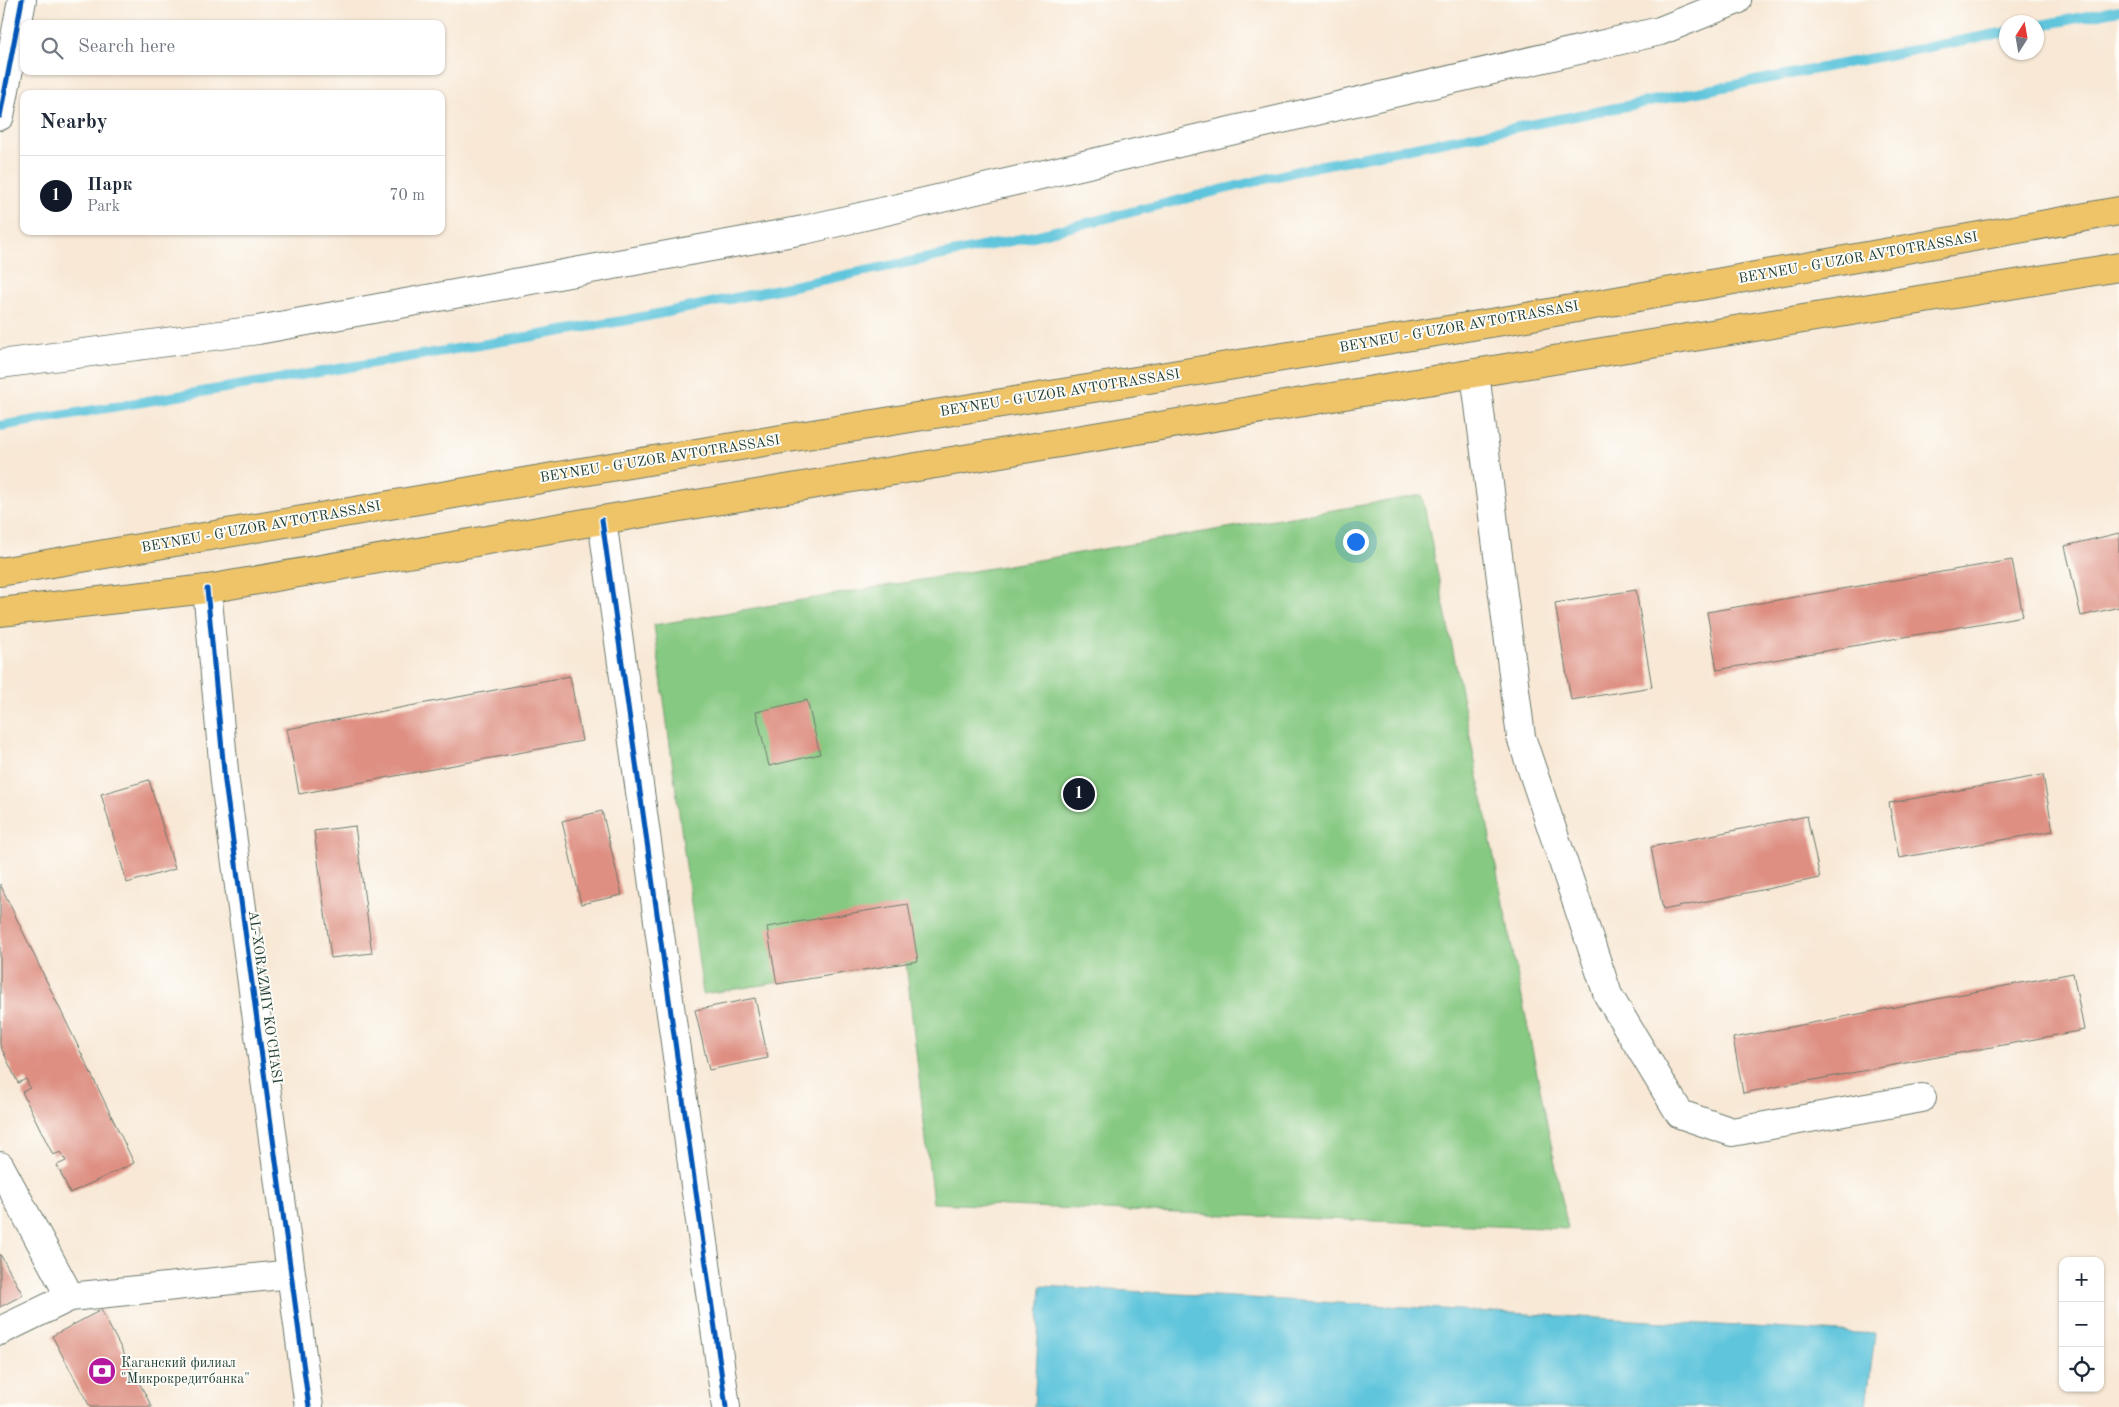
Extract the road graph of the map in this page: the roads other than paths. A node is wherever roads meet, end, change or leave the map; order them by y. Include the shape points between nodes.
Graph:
1 (22, 0) edge
2 (1737, 0) edge
3 (0, 116) edge
4 (2119, 211) edge
5 (2119, 267) edge
6 (0, 364) edge
7 (1475, 373) junction
8 (602, 520) junction
9 (0, 572) edge
10 (207, 589) junction
11 (0, 612) edge
12 (1922, 1098) dead end
13 (0, 1166) edge
14 (291, 1274) junction
15 (70, 1297) junction
16 (0, 1332) edge
17 (309, 1407) edge
18 (726, 1407) edge

1 - 3 street
2 - 6 street via 1660,31 804,230 258,330
4 - 9 highway, BEYNEU - G'UZOR AVTOTRASSASI via 1521,318 601,469
5 - 7 highway
7 - 8 highway
7 - 12 street via 1520,737 1608,995 1680,1114 1732,1132
8 - 10 highway
8 - 18 street
10 - 11 highway
10 - 14 street, AL-XORAZMIY KO'CHASI via 225,782
13 - 15 street
14 - 15 street
14 - 17 street, AL-XORAZMIY KO'CHASI
15 - 16 street

